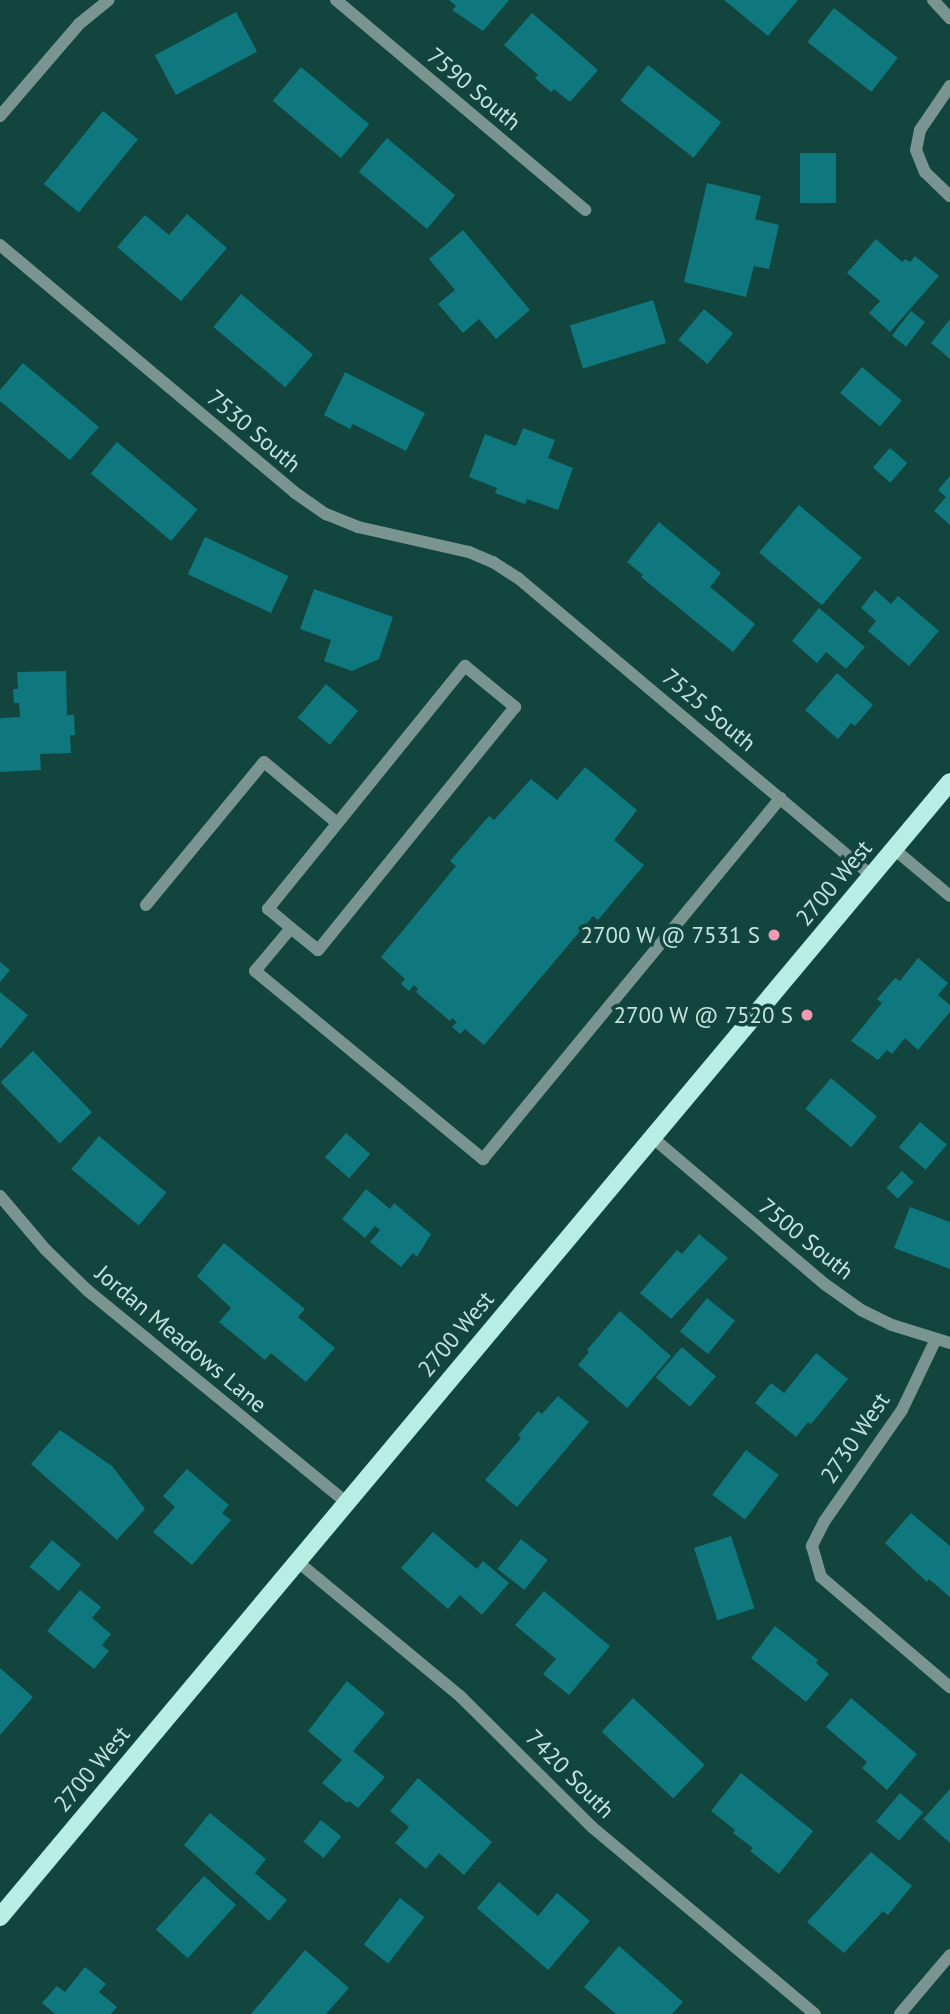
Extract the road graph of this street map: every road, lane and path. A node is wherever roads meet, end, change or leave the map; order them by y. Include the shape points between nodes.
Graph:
1 (109, 0) edge
2 (336, 0) edge
3 (933, 0) edge
4 (950, 18) edge
5 (950, 86) edge
6 (0, 117) edge
7 (950, 196) edge
8 (585, 209) dead end
9 (0, 246) edge
10 (518, 578) joint
11 (950, 782) edge
12 (781, 798) junction
13 (337, 823) junction
14 (894, 849) junction
15 (872, 876) junction
16 (950, 896) edge
17 (146, 905) dead end
18 (291, 928) junction
19 (653, 1138) junction
20 (0, 1196) edge
21 (936, 1339) junction
22 (950, 1343) edge
23 (346, 1503) junction
24 (298, 1562) junction
25 (950, 1687) edge
26 (0, 1917) edge
27 (950, 1955) edge
28 (815, 2014) edge
29 (900, 2014) edge

1 - 6 street via 79,24
2 - 8 street, 7590 South
3 - 4 street
5 - 7 street via 920,130 916,150 925,172
9 - 10 street, 7530 South via 326,514 358,527 469,552
10 - 12 street, 7525 South
11 - 14 main road, 2700 West
12 - 15 street, 7525 South
12 - 18 street via 483,1159 255,971
13 - 17 street via 264,762
13 - 18 street via 268,909
13 - 18 street via 465,666 515,707 318,950
14 - 15 main road, 2700 West
14 - 16 street
15 - 19 main road, 2700 West
19 - 21 street, 7500 South via 861,1310
19 - 23 main road, 2700 West
20 - 23 street, Jordan Meadows Lane via 87,1290
21 - 22 street, 7500 South
21 - 25 street, 2730 West via 902,1410 812,1546 821,1577
23 - 24 main road, 2700 West
24 - 26 main road, 2700 West
24 - 28 street, 7420 South via 461,1697 592,1827
27 - 29 street

